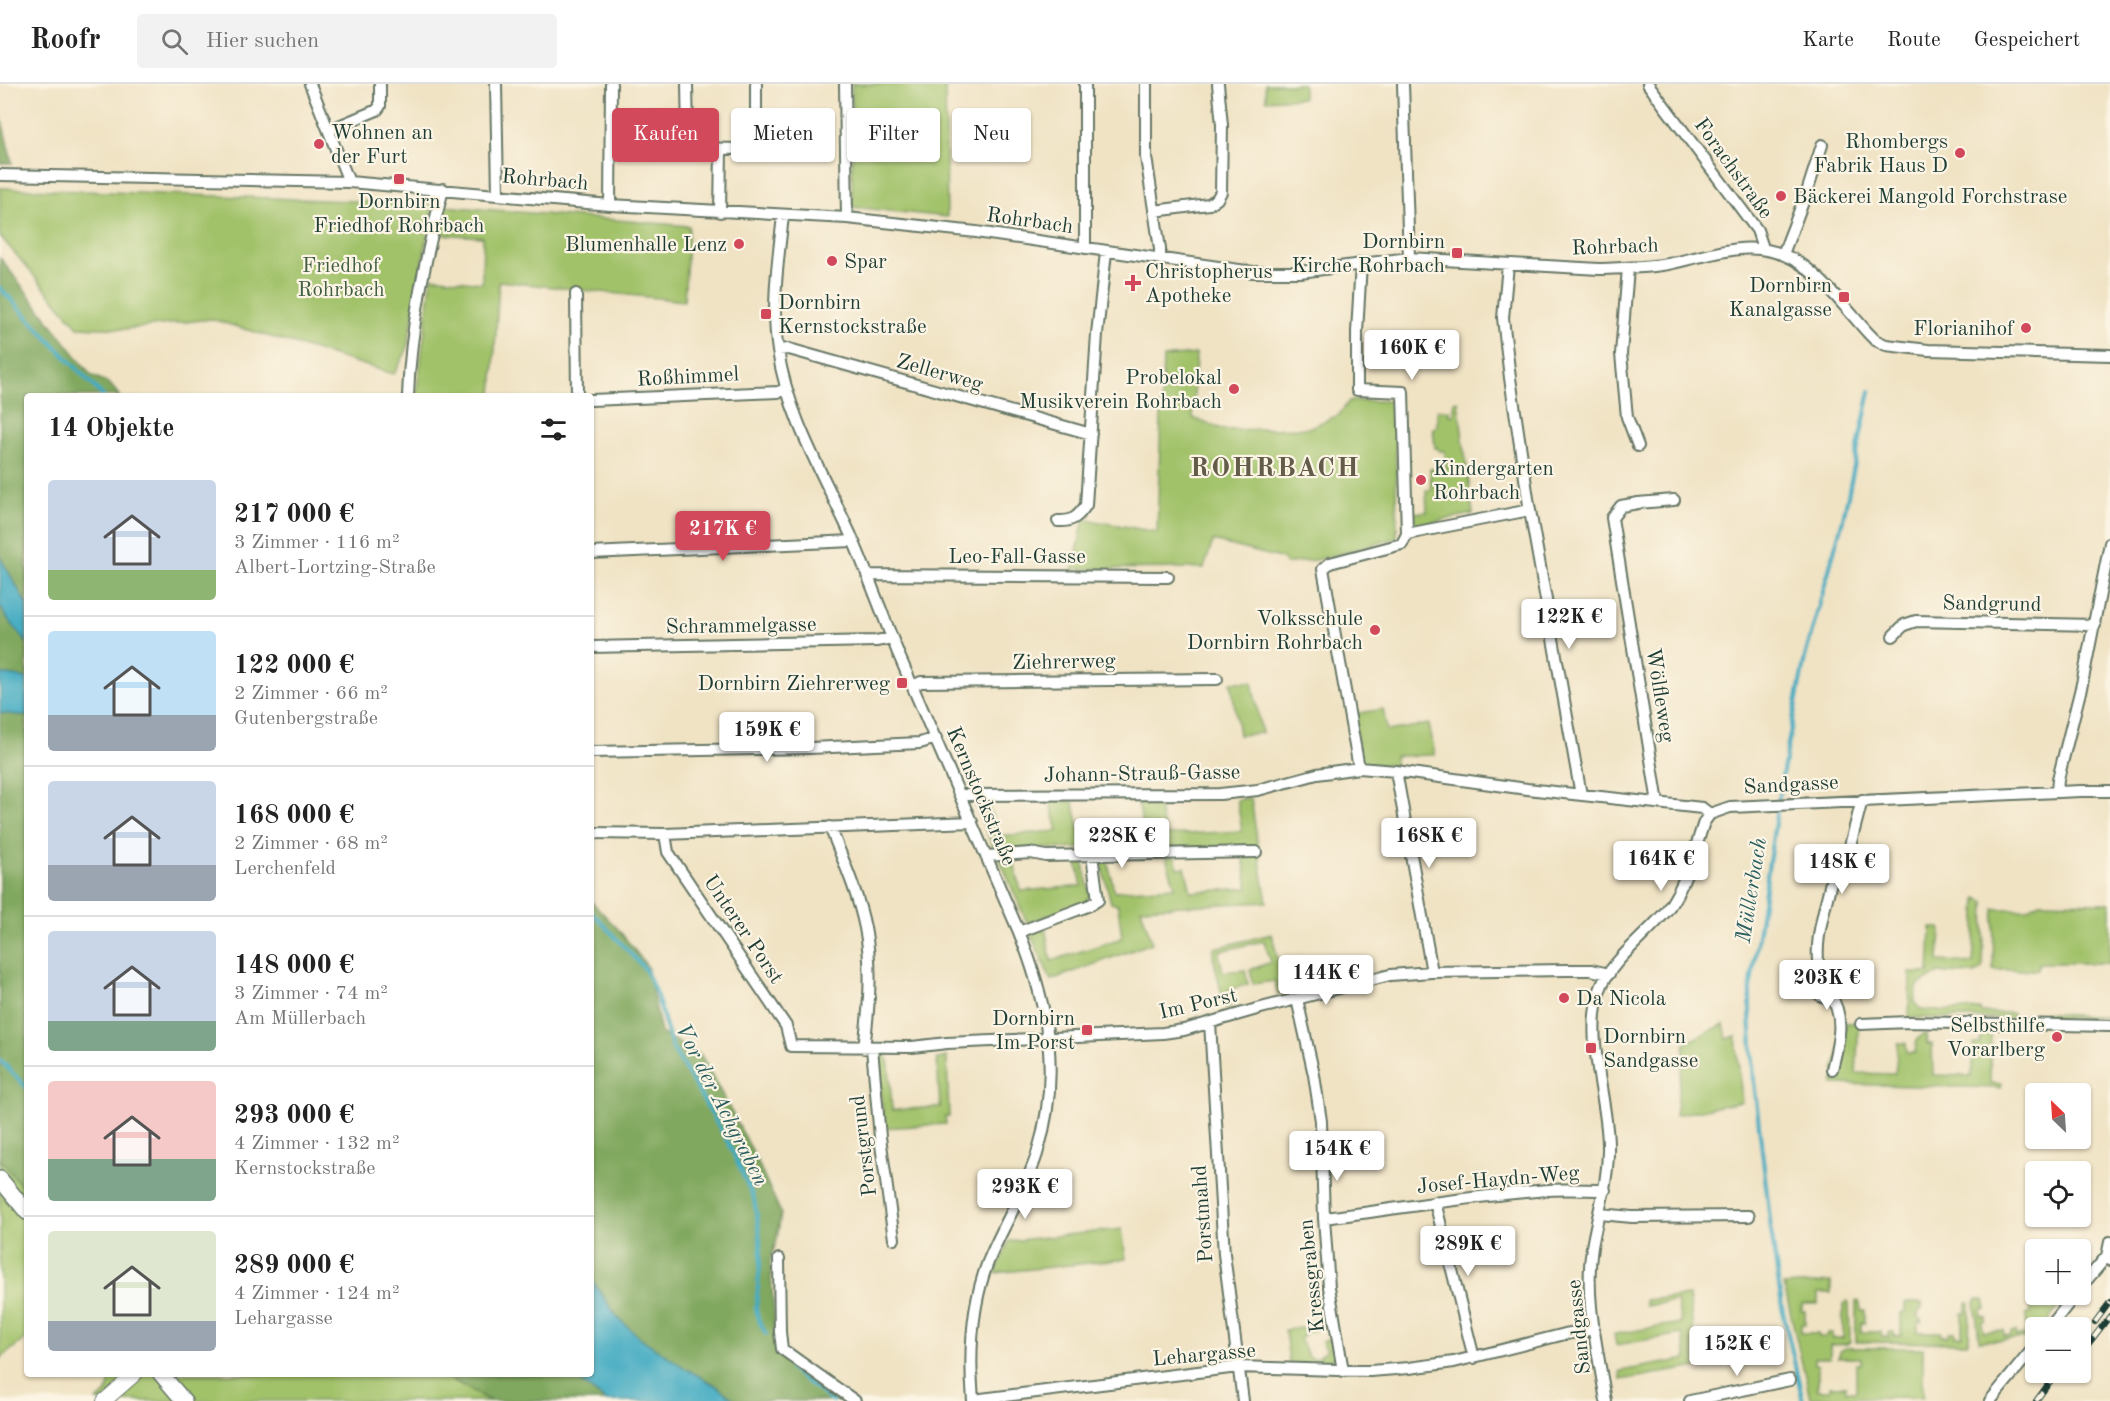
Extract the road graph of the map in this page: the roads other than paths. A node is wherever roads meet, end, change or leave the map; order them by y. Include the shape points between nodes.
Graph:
1 (310, 84) edge
2 (380, 84) edge
3 (496, 84) edge
4 (611, 84) edge
5 (687, 84) edge
6 (756, 84) edge
7 (845, 84) edge
8 (1085, 84) edge
9 (1146, 84) edge
10 (1218, 84) edge
11 (1403, 84) edge
12 (1648, 84) edge
13 (329, 130) junction
14 (1822, 145) dead end
15 (721, 148) junction
16 (0, 176) edge
17 (349, 182) junction
18 (443, 189) junction
19 (498, 195) junction
20 (610, 205) junction
21 (1154, 210) junction
22 (720, 212) junction
23 (783, 216) junction
24 (847, 218) junction
25 (1085, 248) junction
26 (1763, 248) junction
27 (1106, 252) junction
28 (1783, 254) junction
29 (1409, 258) junction
30 (1160, 259) junction
31 (1361, 263) junction
32 (1508, 265) junction
33 (1628, 268) junction
34 (576, 294) dead end
35 (778, 350) junction
36 (2110, 355) edge
37 (786, 389) junction
38 (408, 393) edge
39 (577, 393) edge
40 (594, 400) edge
41 (1092, 434) junction
42 (1638, 446) dead end
43 (1674, 500) dead end
44 (1530, 510) junction
45 (1058, 521) dead end
46 (1407, 534) junction
47 (853, 542) junction
48 (2110, 543) edge
49 (594, 553) edge
50 (867, 575) junction
51 (1168, 577) dead end
52 (2095, 625) junction
53 (1893, 636) dead end
54 (892, 638) junction
55 (594, 647) edge
56 (1216, 679) dead end
57 (913, 686) junction
58 (936, 738) junction
59 (594, 752) edge
60 (1359, 768) junction
61 (1396, 771) junction
62 (2110, 791) edge
63 (2057, 792) junction
64 (960, 795) junction
65 (1581, 795) junction
66 (1862, 800) junction
67 (1658, 803) junction
68 (1710, 814) junction
69 (972, 822) junction
70 (830, 827) junction
71 (594, 833) edge
72 (665, 834) junction
73 (1256, 852) dead end
74 (1092, 855) junction
75 (986, 856) junction
76 (1019, 932) junction
77 (1432, 972) junction
78 (1609, 974) junction
79 (1297, 999) junction
80 (1209, 1023) junction
81 (1861, 1024) dead end
82 (2110, 1026) edge
83 (1049, 1040) junction
84 (791, 1046) joint
85 (868, 1048) junction
86 (1832, 1069) dead end
87 (0, 1179) edge
88 (1605, 1190) junction
89 (1436, 1202) junction
90 (24, 1208) edge
91 (1600, 1214) junction
92 (1749, 1216) dead end
93 (1324, 1218) junction
94 (894, 1239) dead end
95 (2110, 1242) edge
96 (2109, 1258) edge
97 (779, 1259) dead end
98 (2091, 1277) edge
99 (2067, 1305) edge
100 (2058, 1317) edge
101 (1594, 1329) junction
102 (1474, 1358) junction
103 (2025, 1358) edge
104 (1238, 1367) junction
105 (1343, 1371) junction
106 (132, 1377) edge
107 (164, 1377) edge
108 (1790, 1380) dead end
109 (104, 1401) edge
110 (184, 1401) edge
111 (855, 1401) edge
112 (973, 1401) edge
113 (1243, 1401) edge
114 (1606, 1401) edge
115 (1690, 1401) edge
116 (1990, 1401) edge

1 - 13 street
2 - 13 street via 377,110
3 - 19 street
4 - 20 street
5 - 15 street via 690,144 696,148
6 - 15 street via 756,133 751,144 739,149
7 - 24 street
8 - 25 street, Rohrbach
9 - 21 street via 1146,157
10 - 21 street via 1221,192 1209,204
11 - 29 street
12 - 26 street, Forachstraße via 1757,230
13 - 17 street
14 - 28 street, Forachstraße
15 - 22 street
16 - 17 street, Rohrbach
17 - 18 street, Rohrbach
18 - 19 street, Rohrbach
18 - 38 street via 420,295
19 - 20 street, Rohrbach
20 - 22 street, Rohrbach
21 - 30 street
22 - 23 street, Rohrbach
23 - 24 street, Rohrbach
23 - 35 street, Kernstockstraße via 774,314
24 - 25 street, Rohrbach
25 - 27 street, Rohrbach
26 - 28 street, Rohrbach
26 - 33 street, Rohrbach
27 - 30 street, Rohrbach
27 - 41 street
28 - 36 street, Rohrbach via 1811,272 1875,340 1886,345 1928,350
29 - 31 street, Rohrbach
29 - 32 street, Rohrbach
30 - 31 street, Rohrbach via 1253,272 1300,272
31 - 46 street via 1357,390 1403,392
32 - 33 street, Rohrbach
32 - 44 street via 1505,342
33 - 42 street via 1621,354 1628,417
34 - 39 street
35 - 37 street, Kernstockstraße
35 - 41 street, Zellerweg via 789,349
37 - 40 street, Roßhimmel
37 - 47 street, Kernstockstraße
41 - 45 street via 1086,505 1072,520
43 - 67 street, Wölfleweg via 1621,506 1612,518
44 - 46 street
44 - 65 street
46 - 60 street via 1402,544 1330,563 1323,569
47 - 49 street
47 - 50 street, Kernstockstraße
48 - 52 street
50 - 51 street, Leo-Fall-Gasse
50 - 54 street, Kernstockstraße
52 - 53 street, Sandgrund via 1916,621 1904,625
52 - 63 street
54 - 55 street, Schrammelgasse
54 - 57 street, Kernstockstraße
56 - 57 street, Ziehrerweg via 921,682
57 - 58 street, Kernstockstraße
58 - 59 street via 920,743
58 - 64 street, Kernstockstraße
60 - 61 street, Johann-Strauß-Gasse
60 - 64 street, Johann-Strauß-Gasse via 1221,794
61 - 65 street, Johann-Strauß-Gasse
61 - 77 street
62 - 63 street, Sandgasse
63 - 66 street, Sandgasse
64 - 69 street, Kernstockstraße
65 - 67 street, Johann-Strauß-Gasse
66 - 68 street, Sandgasse via 1724,808
66 - 86 street via 1845,865 1833,873 1818,944 1822,981 1833,985 1830,995 1841,1035
67 - 68 street, Johann-Strauß-Gasse via 1702,808
68 - 78 street, Sandgasse via 1667,910
69 - 70 street
69 - 75 street, Kernstockstraße
70 - 72 street
70 - 85 street via 859,904 868,946
71 - 72 street
72 - 84 street, Unterer Porst via 668,852 786,1026
73 - 74 street
74 - 75 street
74 - 76 street via 1098,900
75 - 76 street, Kernstockstraße
76 - 83 street, Kernstockstraße via 1036,975
77 - 78 street, Im Porst via 1583,970
77 - 79 street, Im Porst via 1388,976
78 - 88 street, Sandgasse via 1600,990 1594,1019 1608,1143
79 - 80 street, Im Porst
79 - 93 street, Kressgraben via 1321,1121
80 - 83 street, Im Porst via 1163,1033
80 - 104 street, Porstmahd via 1224,1254
81 - 82 street
83 - 85 street, Im Porst
83 - 112 street, Kernstockstraße via 1047,1108 1037,1154 980,1286 971,1338
84 - 85 street, Im Porst
85 - 94 street, Porstgrund
87 - 90 main road
88 - 89 street, Josef-Haydn-Weg via 1551,1190
88 - 91 street, Sandgasse
89 - 93 street, Josef-Haydn-Weg
89 - 102 street
91 - 92 street via 1632,1218
91 - 101 street, Sandgasse via 1590,1281
93 - 105 street, Kressgraben via 1329,1287
95 - 96 street
96 - 98 street
97 - 111 street via 782,1349
99 - 100 street
101 - 102 street, Lehargasse
101 - 114 street, Sandgasse
102 - 105 street, Lehargasse via 1409,1368
103 - 116 street
104 - 105 street, Lehargasse
104 - 112 street, Lehargasse
104 - 113 street, Porstmahd
106 - 109 street
107 - 110 main road
108 - 115 street

